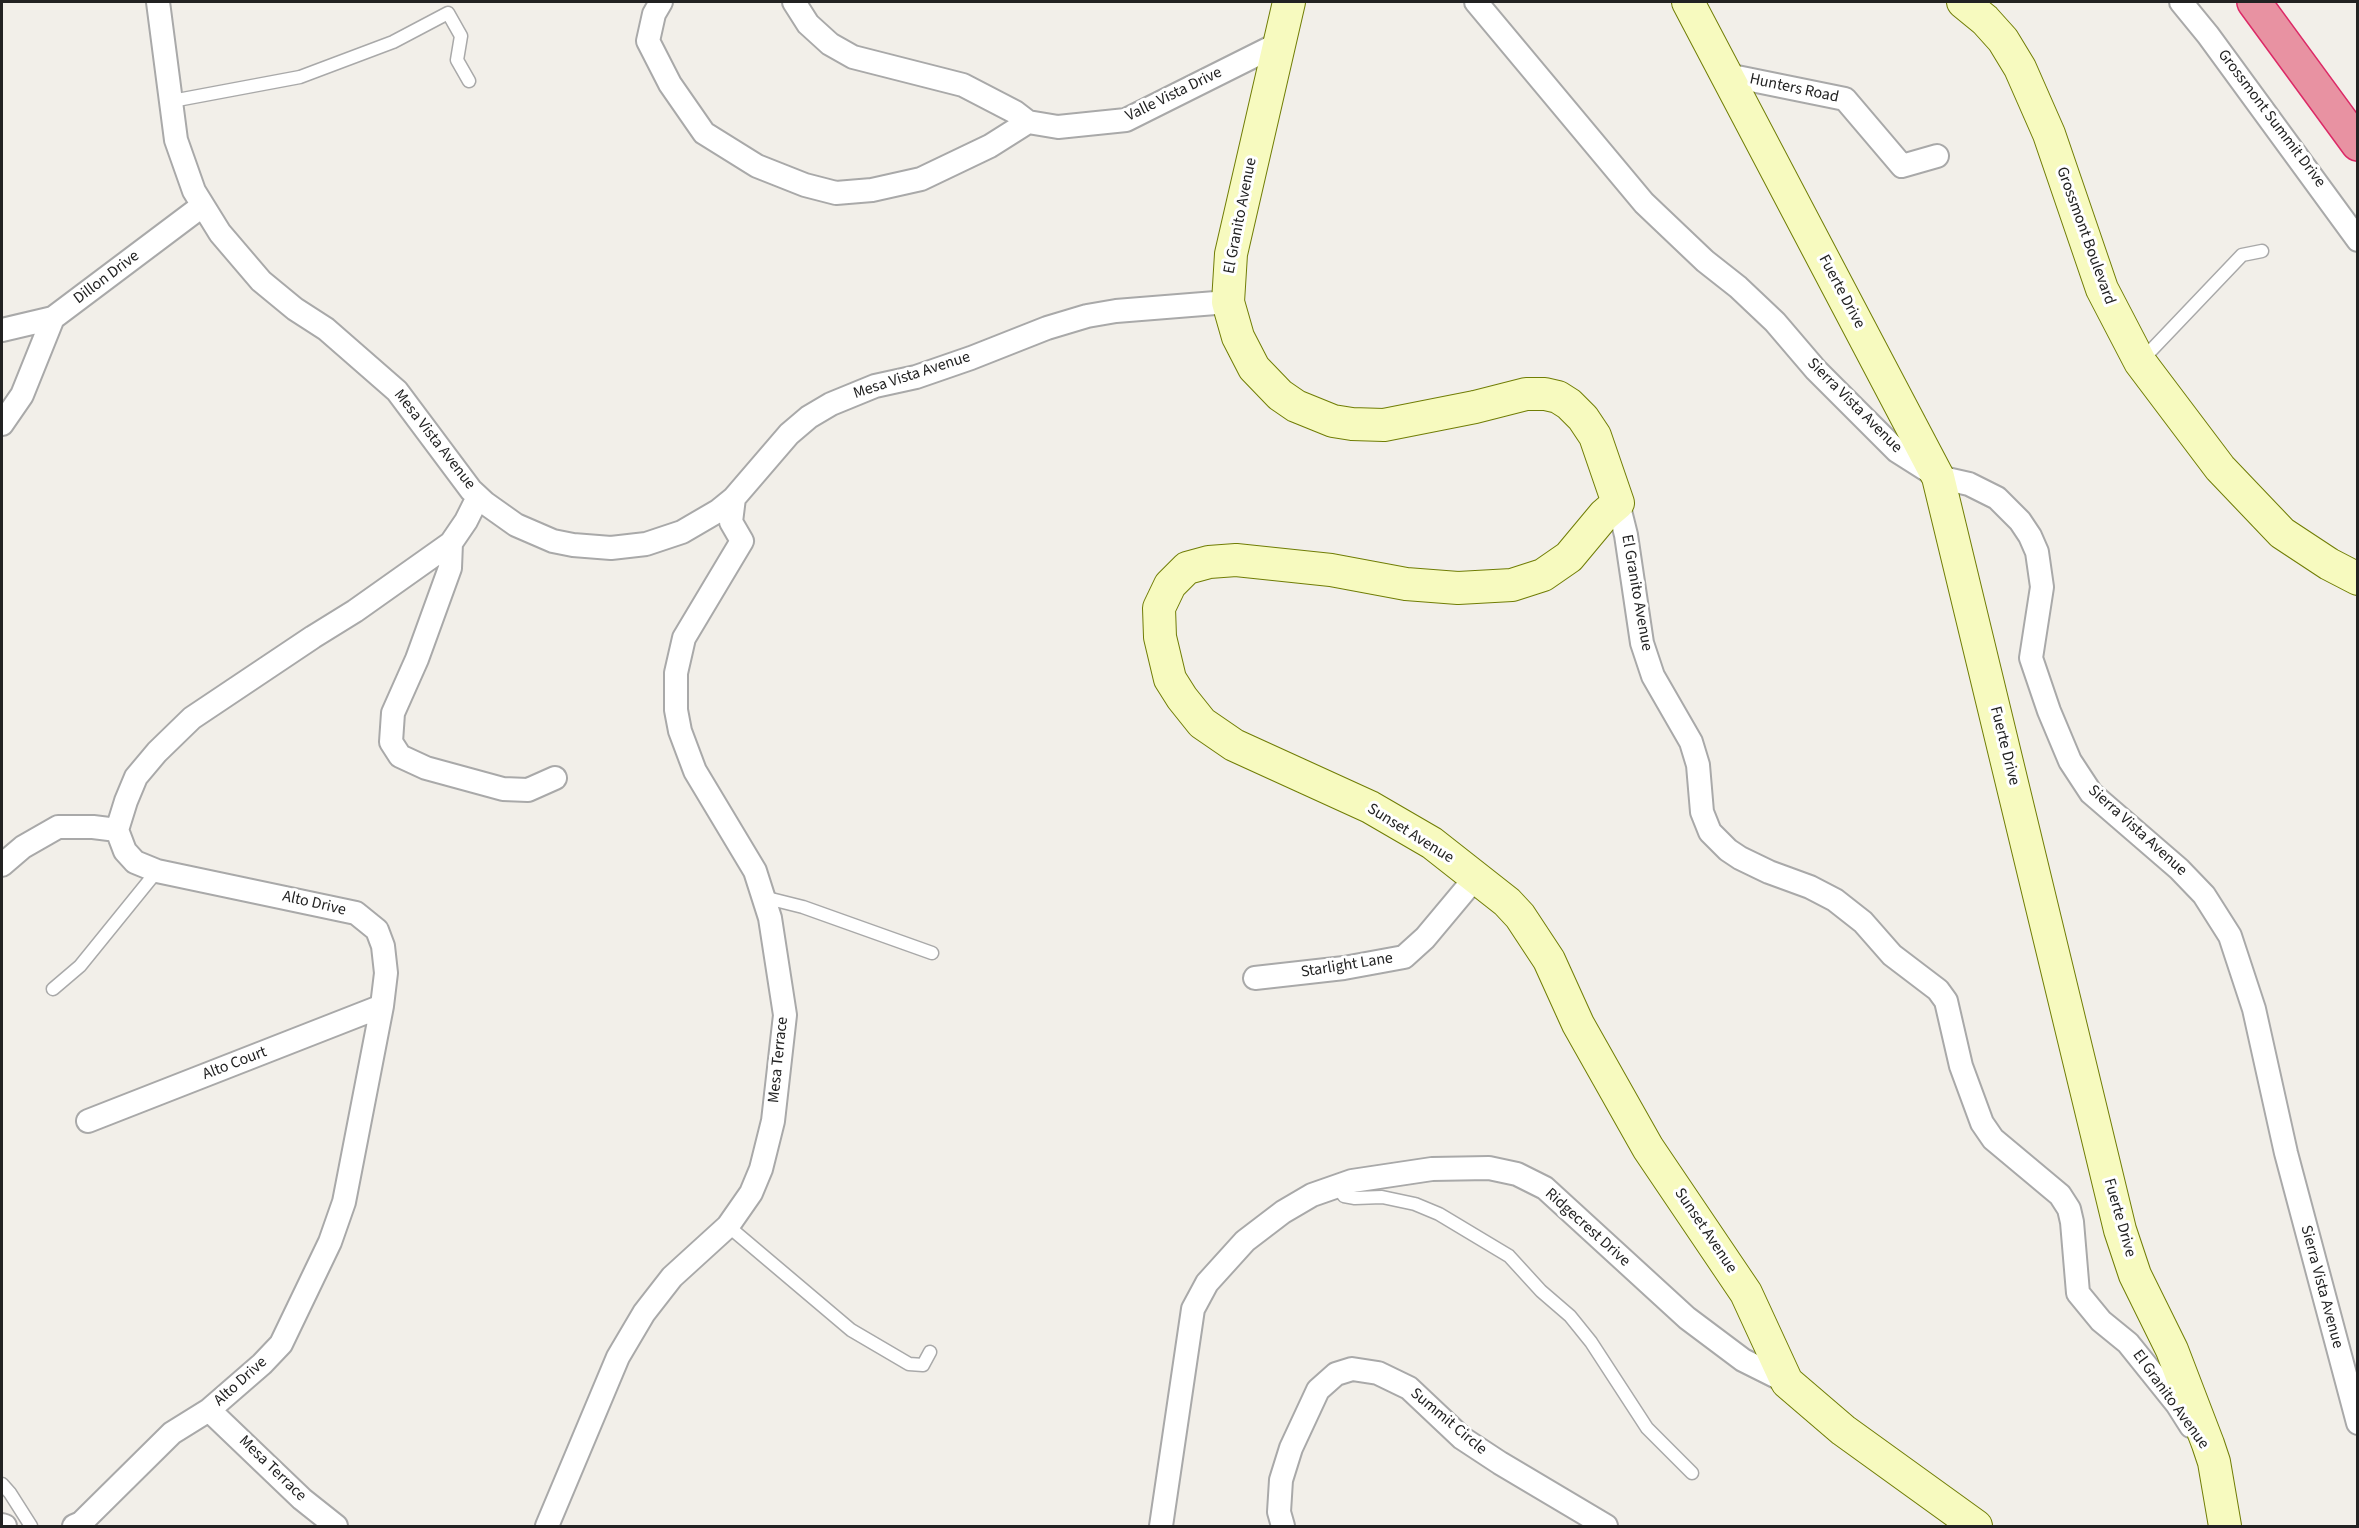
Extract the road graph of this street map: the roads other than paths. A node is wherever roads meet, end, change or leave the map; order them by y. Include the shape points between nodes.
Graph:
1 (158, 2) edge
2 (661, 2) edge
3 (794, 2) edge
4 (1289, 2) edge
5 (1476, 2) edge
6 (1688, 2) edge
7 (1963, 2) edge
8 (2181, 2) edge
9 (2238, 2) edge
10 (2254, 2) edge
11 (1280, 43) junction
12 (1727, 75) junction
13 (469, 81) dead end
14 (172, 101) junction
15 (2332, 109) junction
16 (1028, 122) junction
17 (2358, 144) edge
18 (1937, 156) dead end
19 (202, 206) junction
20 (2358, 240) edge
21 (2262, 251) dead end
22 (1228, 302) junction
23 (53, 318) junction
24 (2, 330) edge
25 (2140, 362) junction
26 (2, 424) edge
27 (1938, 477) junction
28 (478, 497) junction
29 (734, 498) junction
30 (1618, 503) junction
31 (451, 543) junction
32 (2358, 579) edge
33 (555, 778) dead end
34 (117, 830) junction
35 (2, 865) edge
36 (157, 871) junction
37 (1476, 877) junction
38 (764, 897) junction
39 (932, 953) dead end
40 (1254, 978) dead end
41 (53, 989) dead end
42 (382, 1006) junction
43 (88, 1121) dead end
44 (1337, 1186) junction
45 (728, 1226) junction
46 (930, 1352) dead end
47 (1787, 1382) junction
48 (209, 1410) junction
49 (2358, 1423) edge
50 (2214, 1462) junction
51 (1692, 1473) dead end
52 (2, 1484) edge
53 (31, 1527) edge
54 (74, 1527) edge
55 (336, 1527) edge
56 (547, 1527) edge
57 (1161, 1527) edge
58 (1283, 1527) edge
59 (1606, 1527) edge
60 (1976, 1527) edge
61 (2225, 1527) edge

1 - 14 street, Mesa Vista Avenue
2 - 16 street via 648,41 670,84 704,133 757,166 805,185 836,193 921,179 990,146
3 - 16 street, Valle Vista Drive via 808,24 830,44 853,57 963,85
4 - 11 street, El Granito Avenue
5 - 27 street, Sierra Vista Avenue via 1644,203 1775,322 1816,370 1897,451
6 - 12 street, Fuerte Drive
7 - 25 street, Grossmont Boulevard via 2003,40 2020,68 2049,134 2106,297
8 - 20 street, Grossmont Summit Drive
9 - 15 highway
10 - 15 highway
11 - 16 street, Valle Vista Drive via 1126,120 1058,128
11 - 22 street, El Granito Avenue via 1231,254
12 - 18 street, Hunters Road via 1845,99 1902,166
12 - 27 street, Fuerte Drive
13 - 14 lane via 457,60 461,36 448,13 393,42 300,76
14 - 19 street, Mesa Vista Avenue via 181,159
15 - 17 highway
19 - 23 street, Dillon Drive
19 - 28 street, Mesa Vista Avenue via 232,249 261,281 326,329 398,391
21 - 25 lane via 2242,255
22 - 29 street, Mesa Vista Avenue via 1086,315 916,377 855,393 809,417 789,434
22 - 30 street, El Granito Avenue via 1245,353 1265,381 1296,406 1333,421 1384,425 1526,394 1558,397 1583,418 1595,436
23 - 24 street, Dillon Drive
23 - 26 street via 22,395
25 - 32 street, Grossmont Boulevard via 2220,468 2282,533
27 - 49 street, Sierra Vista Avenue via 1969,484 1997,498 2030,536 2043,588 2031,657 2070,761 2091,793 2180,869 2204,895 2230,936 2254,1009 2286,1154
27 - 50 street, Fuerte Drive via 2120,1230 2135,1275 2172,1350
28 - 29 street, Mesa Vista Avenue via 534,534 573,545 611,548 646,544 682,532
28 - 31 street
29 - 38 street, Mesa Terrace via 731,522 742,541 684,638 676,674 676,710 695,771 755,871
30 - 37 street, Sunset Avenue via 1569,557 1543,574 1512,585 1458,588 1406,584 1331,570 1236,560 1187,568 1170,585 1159,608 1160,637 1170,679 1202,723 1234,745 1370,807 1432,843
30 - 50 street, El Granito Avenue via 1642,643 1653,676 1691,742 1698,765 1702,812 1710,832 1740,858 1835,900 1863,922 1892,955 1938,990 1946,1001 1961,1066 1982,1122 1994,1139 2060,1195 2069,1209 2078,1293 2101,1321 2128,1343 2177,1404
31 - 33 street via 450,568 393,713 391,742 400,756 426,768 503,789 528,790
31 - 34 street via 192,718 136,777
34 - 35 street via 58,827 23,847
34 - 36 street, Alto Drive via 125,851 135,862
36 - 41 lane via 80,966
36 - 42 street, Alto Drive via 356,913 377,930 383,946 386,972
37 - 40 street, Starlight Lane via 1404,957
37 - 47 street, Sunset Avenue via 1520,916 1549,960 1578,1024 1648,1148 1746,1293
38 - 39 lane via 803,906
38 - 45 street, Mesa Terrace via 785,1015 773,1121 761,1169
42 - 43 street, Alto Court
42 - 48 street, Alto Drive via 344,1202 330,1242 281,1344
44 - 47 street, Ridgecrest Drive via 1432,1169 1489,1168 1516,1174 1545,1188 1687,1318 1743,1360
44 - 51 lane via 1344,1196 1382,1197 1415,1204 1509,1256 1592,1342 1647,1428
44 - 57 street, Ridgecrest Drive via 1283,1212 1245,1241 1207,1283 1192,1318
45 - 46 lane via 851,1330 909,1364 923,1365
45 - 56 street, Mesa Terrace via 672,1277 644,1313 618,1357
47 - 60 street, Sunset Avenue via 1843,1430
48 - 54 street, Alto Drive via 172,1433
48 - 55 street, Mesa Terrace
50 - 61 street, Fuerte Drive
52 - 53 lane
58 - 59 street, Summit Circle via 1279,1512 1281,1480 1291,1448 1318,1390 1336,1374 1352,1369 1378,1373 1408,1388 1462,1438

